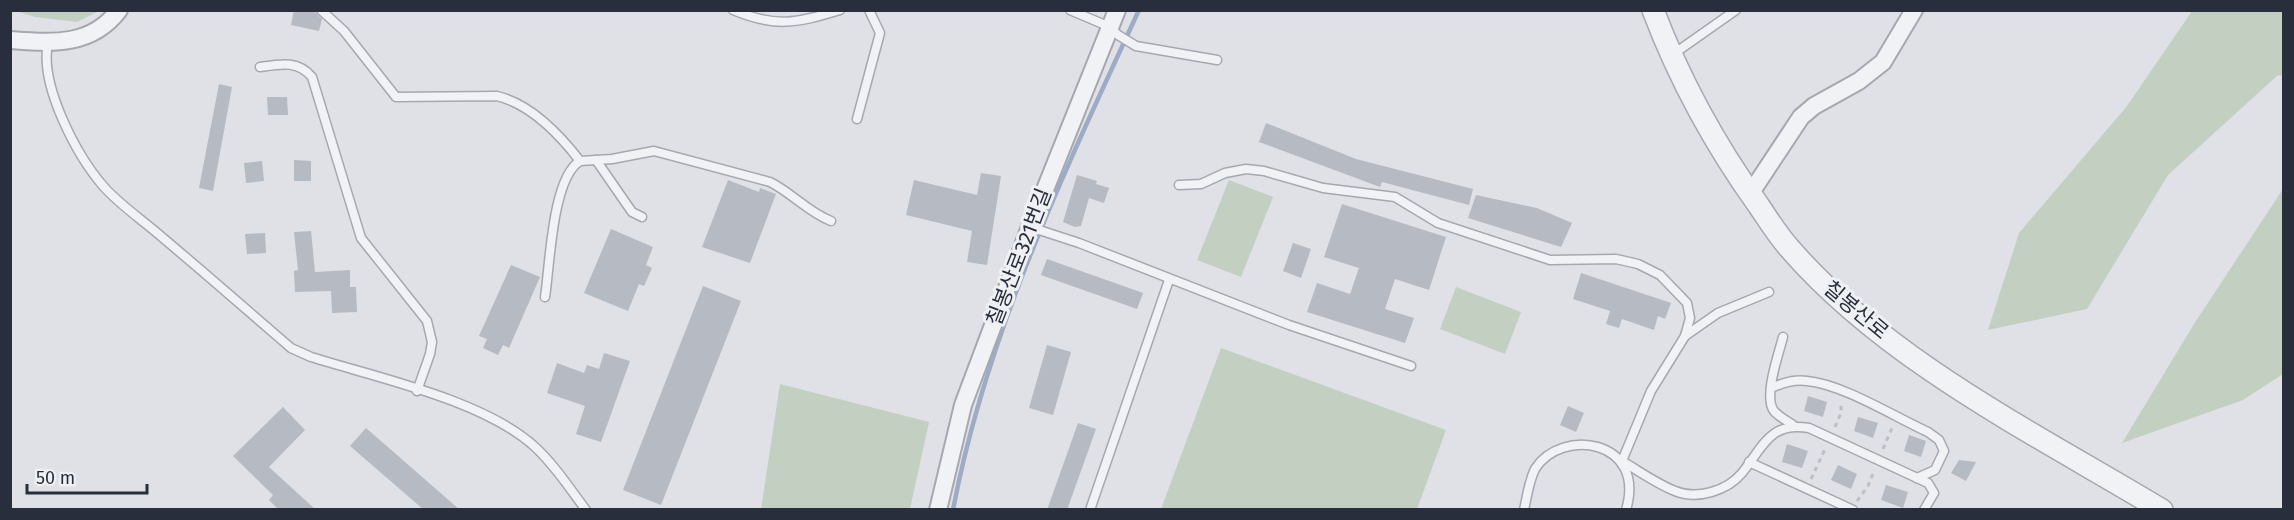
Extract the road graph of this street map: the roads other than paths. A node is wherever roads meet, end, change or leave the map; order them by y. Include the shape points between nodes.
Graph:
1 (119, 10) edge
2 (321, 10) edge
3 (733, 10) edge
4 (840, 10) edge
5 (869, 10) edge
6 (1070, 10) edge
7 (1117, 10) edge
8 (1653, 10) edge
9 (1736, 10) edge
10 (1914, 10) edge
11 (1114, 31) junction
12 (10, 40) edge
13 (48, 43) junction
14 (1671, 55) junction
15 (1217, 60) dead end
16 (260, 67) dead end
17 (857, 119) dead end
18 (596, 160) junction
19 (580, 161) junction
20 (1179, 184) dead end
21 (1750, 194) junction
22 (642, 217) dead end
23 (831, 220) dead end
24 (1030, 227) junction
25 (1169, 280) junction
26 (1769, 292) dead end
27 (545, 297) dead end
28 (1685, 336) junction
29 (1783, 337) dead end
30 (1411, 366) dead end
31 (1771, 388) junction
32 (417, 391) junction
33 (1793, 425) junction
34 (1622, 461) junction
35 (1749, 462) junction
36 (1917, 478) junction
37 (586, 510) edge
38 (938, 510) edge
39 (1090, 510) edge
40 (1524, 510) edge
41 (1626, 510) edge
42 (1853, 510) edge
43 (1924, 510) edge
44 (2162, 510) edge

1 - 13 street via 85,37
2 - 19 lane via 344,31 396,97 497,96 512,100 541,121
3 - 4 lane via 754,19 797,23
5 - 17 lane via 880,33
6 - 11 lane
7 - 11 street, 칠봉산로321번길
8 - 14 street, 칠봉산로
9 - 14 lane
10 - 21 street via 1883,62 1801,117
11 - 15 lane via 1136,46
11 - 24 street, 칠봉산로321번길
12 - 13 street
13 - 32 lane via 47,75 55,100 105,188 291,348
14 - 21 street, 칠봉산로 via 1717,146
16 - 32 lane via 296,65 312,77 361,238 427,321 432,342
18 - 19 lane
18 - 22 lane via 632,212
18 - 23 lane via 654,151 750,175 786,190 814,214
19 - 27 lane via 567,174 559,199
20 - 28 lane via 1201,184 1246,169 1264,171 1323,188 1395,197 1438,223 1550,260 1594,258 1638,264 1660,275 1687,303 1690,318
21 - 44 street, 칠봉산로 via 1790,250 1848,307 1954,387
24 - 25 lane
24 - 38 street, 칠봉산로321번길 via 963,405
25 - 30 lane
25 - 39 lane
26 - 28 lane via 1718,313
28 - 34 lane via 1651,391
29 - 31 lane
31 - 33 lane via 1774,411
31 - 36 lane via 1783,382 1806,380 1828,386 1928,432 1940,440 1944,451 1935,470
32 - 37 lane via 467,406 515,431 536,447
33 - 35 lane via 1779,430
33 - 36 lane via 1809,428
34 - 35 lane via 1675,491 1691,495 1723,488
34 - 40 lane via 1611,452 1592,446 1572,446 1554,452 1536,468
34 - 41 lane via 1630,478
35 - 42 lane
36 - 43 lane via 1928,483 1934,493

